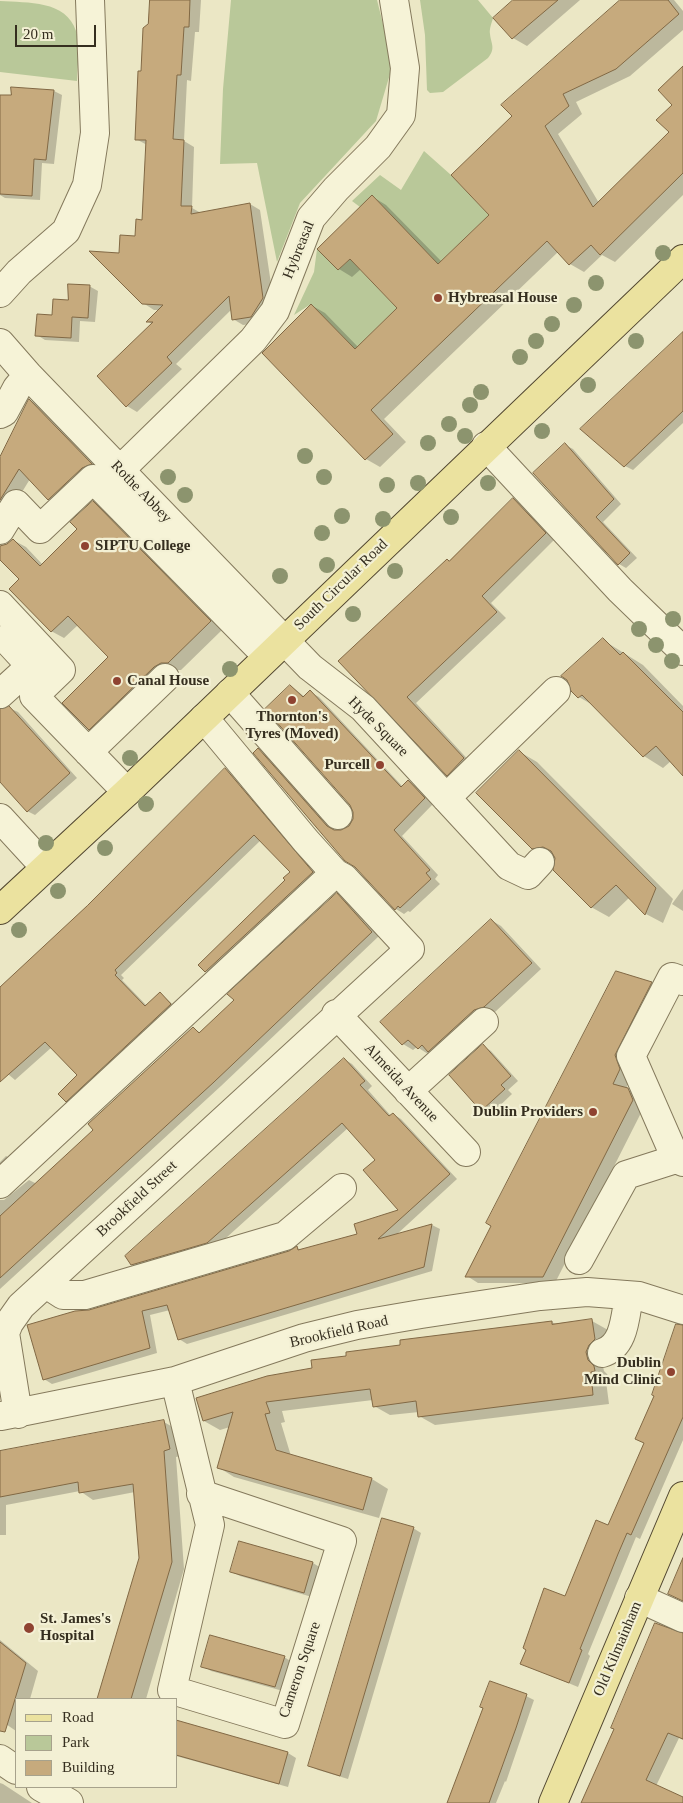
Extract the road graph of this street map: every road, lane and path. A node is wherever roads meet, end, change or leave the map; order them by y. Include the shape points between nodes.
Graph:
1 (90, 0) edge
2 (394, 0) edge
3 (683, 260) edge
4 (0, 293) edge
5 (0, 343) edge
6 (28, 375) junction
7 (0, 414) edge
8 (486, 446) junction
9 (120, 470) junction
10 (0, 530) edge
11 (0, 605) edge
12 (0, 632) edge
13 (276, 648) junction
14 (683, 651) edge
15 (165, 678) dead end
16 (556, 691) dead end
17 (230, 693) junction
18 (0, 694) edge
19 (204, 718) junction
20 (88, 752) junction
21 (126, 792) junction
22 (446, 798) junction
23 (338, 815) dead end
24 (0, 818) edge
25 (540, 862) dead end
26 (45, 867) junction
27 (335, 873) junction
28 (0, 910) edge
29 (683, 981) edge
30 (336, 1014) junction
31 (484, 1022) dead end
32 (408, 1091) junction
33 (466, 1152) dead end
34 (679, 1160) edge
35 (0, 1184) edge
36 (342, 1188) dead end
37 (579, 1260) dead end
38 (46, 1284) junction
39 (634, 1296) junction
40 (683, 1310) edge
41 (4, 1320) edge
42 (602, 1353) dead end
43 (175, 1381) junction
44 (9, 1415) edge
45 (202, 1494) junction
46 (683, 1496) edge
47 (675, 1536) edge
48 (639, 1598) junction
49 (683, 1618) edge
50 (0, 1759) edge
51 (15, 1769) edge
52 (43, 1788) edge
53 (69, 1803) edge
54 (553, 1803) edge

1 - 4 street via 95,134 87,185 66,231
2 - 9 street, Hybreasal via 405,68 401,115 378,147 311,218 275,311 253,340
3 - 8 main road, South Circular Road
5 - 6 street, Rothe Abbey
6 - 7 street
6 - 9 street, Rothe Abbey
8 - 13 main road, South Circular Road
8 - 14 street via 620,590
9 - 13 street, Rothe Abbey
10 - 13 street via 16,504 40,529 93,479
11 - 20 street via 61,670 34,696
12 - 18 street via 31,666
13 - 17 main road, South Circular Road
13 - 22 street, Hyde Square via 310,667 363,708
15 - 20 street
16 - 22 street
17 - 19 main road, South Circular Road
17 - 23 street
19 - 21 main road, South Circular Road
19 - 27 street
20 - 21 street
21 - 26 main road, South Circular Road
22 - 25 street, Hyde Square via 509,866 528,875
24 - 26 street
26 - 28 main road, South Circular Road
27 - 30 street, Brookfield Street via 344,878 410,949
27 - 35 street
29 - 34 street via 672,976 631,1056
30 - 32 street, Almeida Avenue
30 - 38 street, Brookfield Street
31 - 32 street
32 - 33 street, Almeida Avenue
34 - 37 street via 626,1175
36 - 38 street via 285,1236 85,1295 63,1295
38 - 41 street, Brookfield Street
39 - 40 street, Brookfield Road
39 - 42 street via 616,1345
39 - 43 street, Brookfield Road via 587,1292 540,1296 357,1325 304,1338
41 - 44 street, Brookfield Street
43 - 44 street, Brookfield Road
43 - 45 street, Cameron Square
45 - 45 street, Cameron Square via 210,1525 172,1690 285,1724 342,1541
46 - 47 main road, Old Kilmainham
47 - 48 main road, Old Kilmainham
48 - 49 street
48 - 54 main road, Old Kilmainham
50 - 51 street
52 - 53 street

